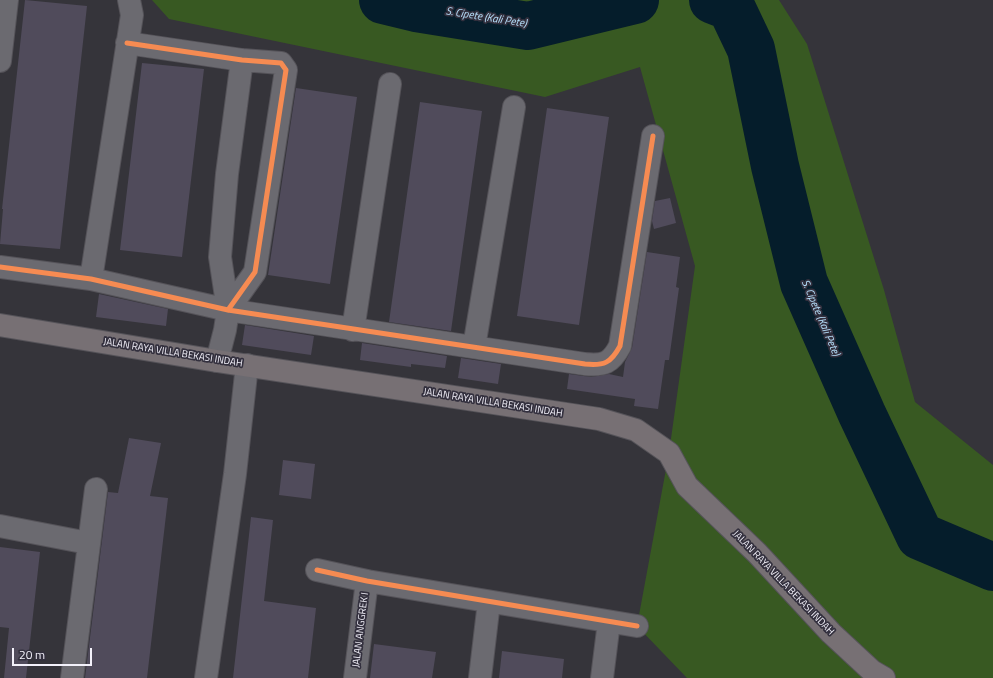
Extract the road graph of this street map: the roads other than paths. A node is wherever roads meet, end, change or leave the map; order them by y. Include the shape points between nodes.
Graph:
1 (7, 0) edge
2 (129, 0) edge
3 (127, 43) junction
4 (242, 60) junction
5 (0, 61) edge
6 (390, 84) dead end
7 (514, 107) dead end
8 (653, 136) dead end
9 (0, 268) edge
10 (91, 279) junction
11 (228, 310) junction
12 (0, 325) edge
13 (353, 330) junction
14 (474, 347) junction
15 (217, 361) junction
16 (247, 365) junction
17 (96, 489) dead end
18 (0, 526) edge
19 (88, 543) junction
20 (317, 570) dead end
21 (367, 581) junction
22 (489, 602) junction
23 (609, 622) junction
24 (637, 626) dead end
25 (72, 678) edge
26 (206, 678) edge
27 (354, 678) edge
28 (480, 678) edge
29 (602, 678) edge
30 (884, 678) edge

1 - 5 street
2 - 3 street via 132,15
3 - 4 street
3 - 10 street
4 - 11 street via 227,174 220,257
4 - 11 street via 281,63 286,70 255,272
6 - 13 street
7 - 14 street
8 - 14 street via 620,346 614,358 604,364 594,365
9 - 10 street
10 - 11 street
11 - 13 street
11 - 15 street
12 - 15 main road, JALAN RAYA VILLA BEKASI INDAH
13 - 14 street
15 - 16 main road, JALAN RAYA VILLA BEKASI INDAH
16 - 26 street via 235,474
16 - 30 main road, JALAN RAYA VILLA BEKASI INDAH via 599,419 636,430 669,453 687,486 757,553 831,633 872,671
17 - 19 street
18 - 19 street
19 - 25 street
20 - 21 street
21 - 22 street
21 - 27 street, JALAN ANGGREK I
22 - 23 street
22 - 28 street
23 - 24 street
23 - 29 street

